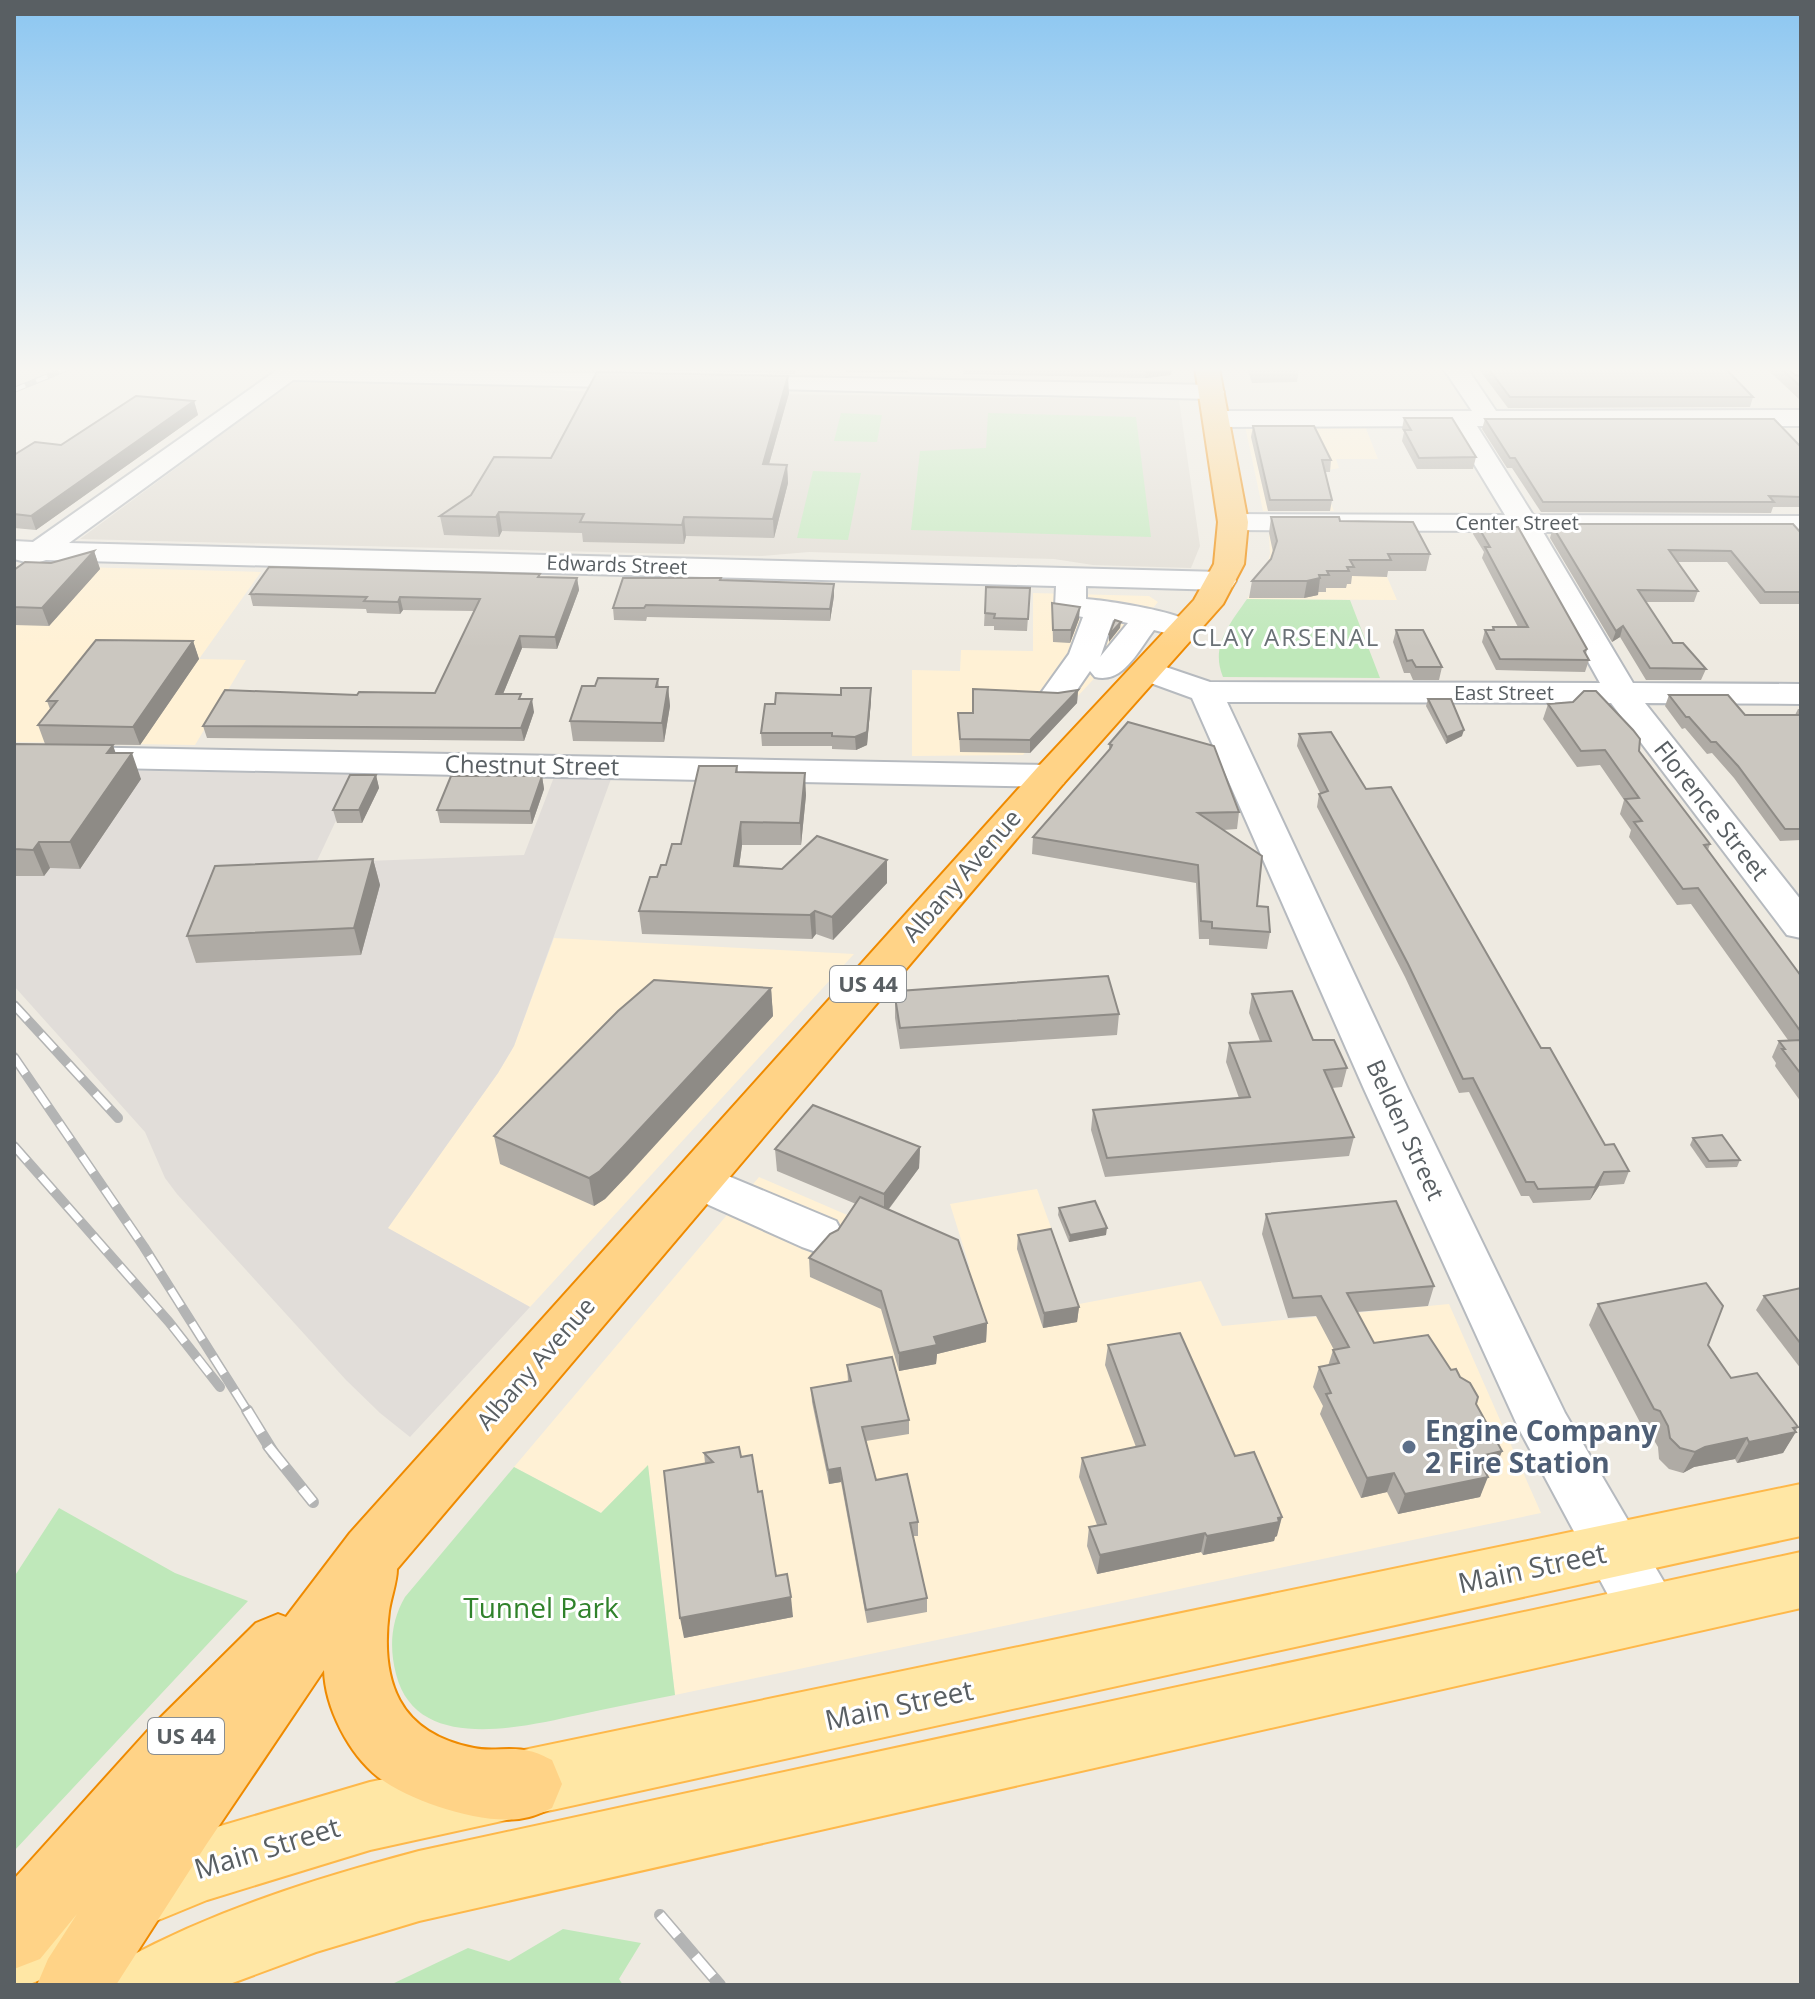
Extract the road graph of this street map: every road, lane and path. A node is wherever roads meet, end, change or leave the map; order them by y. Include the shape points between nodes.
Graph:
1 (157, 461) edge
2 (1223, 461) edge
3 (1494, 461) edge
4 (1233, 522) junction
5 (1524, 523) junction
6 (1801, 524) edge
7 (26, 550) edge
8 (14, 569) edge
9 (1072, 577) junction
10 (1123, 579) junction
11 (1221, 581) junction
12 (1139, 617) junction
13 (1119, 670) junction
14 (1206, 692) junction
15 (1058, 693) edge
16 (1623, 694) junction
17 (1801, 694) edge
18 (14, 756) edge
19 (1050, 776) junction
20 (1801, 926) edge
21 (697, 1180) junction
22 (819, 1234) dead end
23 (1801, 1510) edge
24 (1613, 1551) junction
25 (372, 1553) junction
26 (1801, 1580) edge
27 (1650, 1614) junction
28 (528, 1784) junction
29 (131, 1896) junction
30 (14, 1933) edge
31 (14, 1954) edge
32 (74, 1985) edge
33 (151, 1985) edge

1 - 7 street
2 - 4 highway, Albany Avenue / US 44
3 - 5 street, Florence Street
4 - 5 street, Center Street
4 - 11 highway, Albany Avenue / US 44 via 1233,547
5 - 6 street, Center Street
5 - 16 street, Florence Street
7 - 8 street
7 - 9 street, Edwards Street
9 - 10 street, Edwards Street
9 - 12 street via 1070,607
10 - 11 street, Edwards Street
10 - 12 street
11 - 12 highway, Albany Avenue / US 44 via 1207,604
12 - 13 highway, Albany Avenue / US 44
12 - 13 street via 1091,644
13 - 14 street
13 - 15 street
13 - 19 highway, Albany Avenue / US 44
14 - 16 street, East Street
14 - 24 street, Belden Street via 1532,1400
16 - 17 street, East Street
16 - 20 street, Florence Street
18 - 19 street, Chestnut Street
19 - 21 highway, Albany Avenue / US 44
21 - 22 street
21 - 25 highway, Albany Avenue / US 44
23 - 24 main road, Main Street
24 - 27 street, Belden Street
24 - 28 main road, Main Street
25 - 28 highway via 358,1602 354,1677 364,1708 382,1736 436,1772 475,1782
25 - 29 highway, Albany Avenue / US 44 via 273,1684
25 - 30 highway, Albany Avenue / US 44 via 217,1703
26 - 27 main road
27 - 33 main road via 419,1886 266,1933
28 - 29 main road, Main Street via 370,1816 207,1865
29 - 31 main road, Main Street
29 - 32 highway, Albany Avenue / US 44

